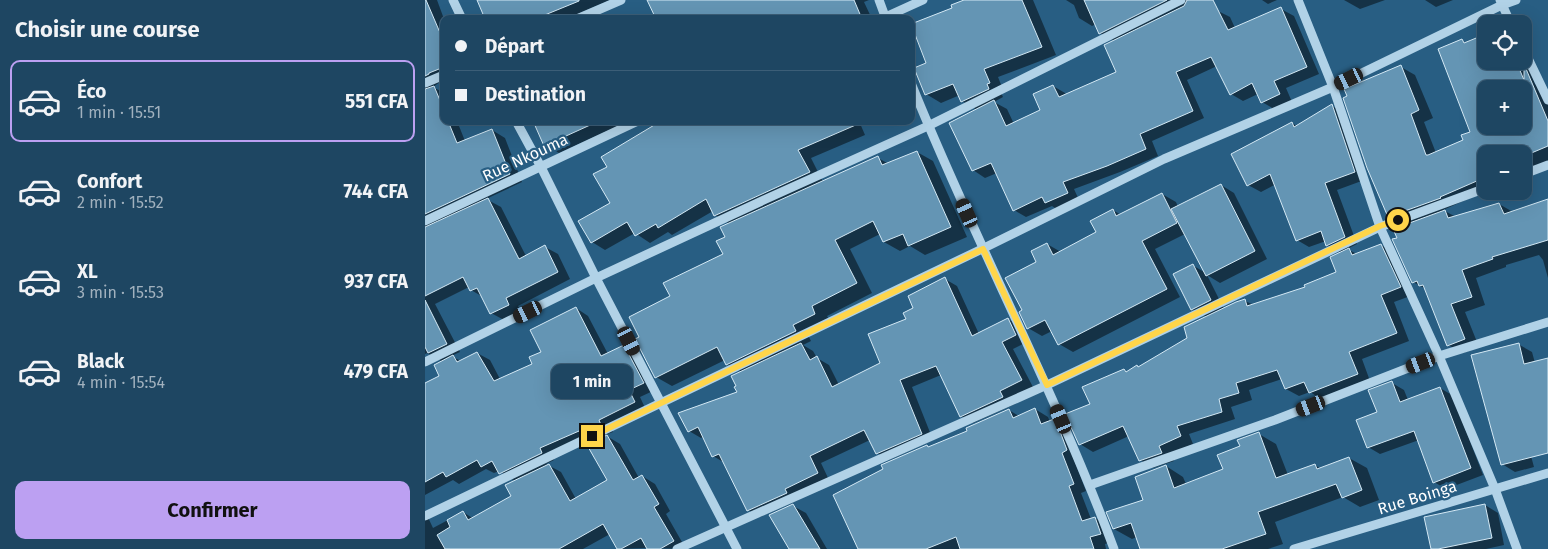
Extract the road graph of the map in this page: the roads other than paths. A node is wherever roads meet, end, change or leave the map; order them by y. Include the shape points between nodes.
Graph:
1 (453, 0) edge
2 (621, 0) edge
3 (879, 0) edge
4 (923, 0) edge
5 (1181, 0) edge
6 (1298, 0) edge
7 (1516, 0) edge
8 (1501, 2) edge
9 (460, 15) edge
10 (586, 15) edge
11 (883, 15) edge
12 (890, 15) edge
13 (1507, 15) edge
14 (1532, 67) edge
15 (440, 77) edge
16 (425, 83) edge
17 (1333, 87) junction
18 (915, 93) edge
19 (1548, 100) edge
20 (517, 125) edge
21 (629, 125) edge
22 (928, 126) junction
23 (1548, 165) edge
24 (541, 166) junction
25 (1532, 171) edge
26 (1477, 191) edge
27 (425, 221) edge
28 (1380, 226) junction
29 (983, 249) junction
30 (596, 278) junction
31 (1548, 322) edge
32 (1439, 356) junction
33 (425, 362) edge
34 (1047, 385) junction
35 (661, 403) junction
36 (1548, 473) edge
37 (1091, 486) junction
38 (1495, 489) junction
39 (425, 516) edge
40 (725, 527) junction
41 (677, 549) edge
42 (737, 549) edge
43 (1114, 549) edge
44 (1294, 549) edge
45 (1517, 549) edge

1 - 9 street
2 - 10 street
3 - 11 street
4 - 12 street
5 - 22 street
6 - 17 street
7 - 8 street
8 - 13 street
8 - 17 street
14 - 19 street
15 - 16 street
17 - 28 street
17 - 29 street via 1163,159
18 - 22 street
20 - 24 street
21 - 24 street, Rue Nkouma
22 - 29 street
22 - 30 street
23 - 25 street
24 - 27 street, Rue Nkouma
24 - 30 street
26 - 28 street
28 - 32 street
28 - 34 street
29 - 34 street
29 - 35 street
30 - 33 street
30 - 35 street
31 - 32 street
32 - 37 street via 1275,420
32 - 38 street
34 - 37 street
34 - 40 street
35 - 39 street
35 - 40 street
36 - 38 street, Rue Boinga
37 - 43 street
38 - 44 street, Rue Boinga
38 - 45 street
40 - 41 street
40 - 42 street

